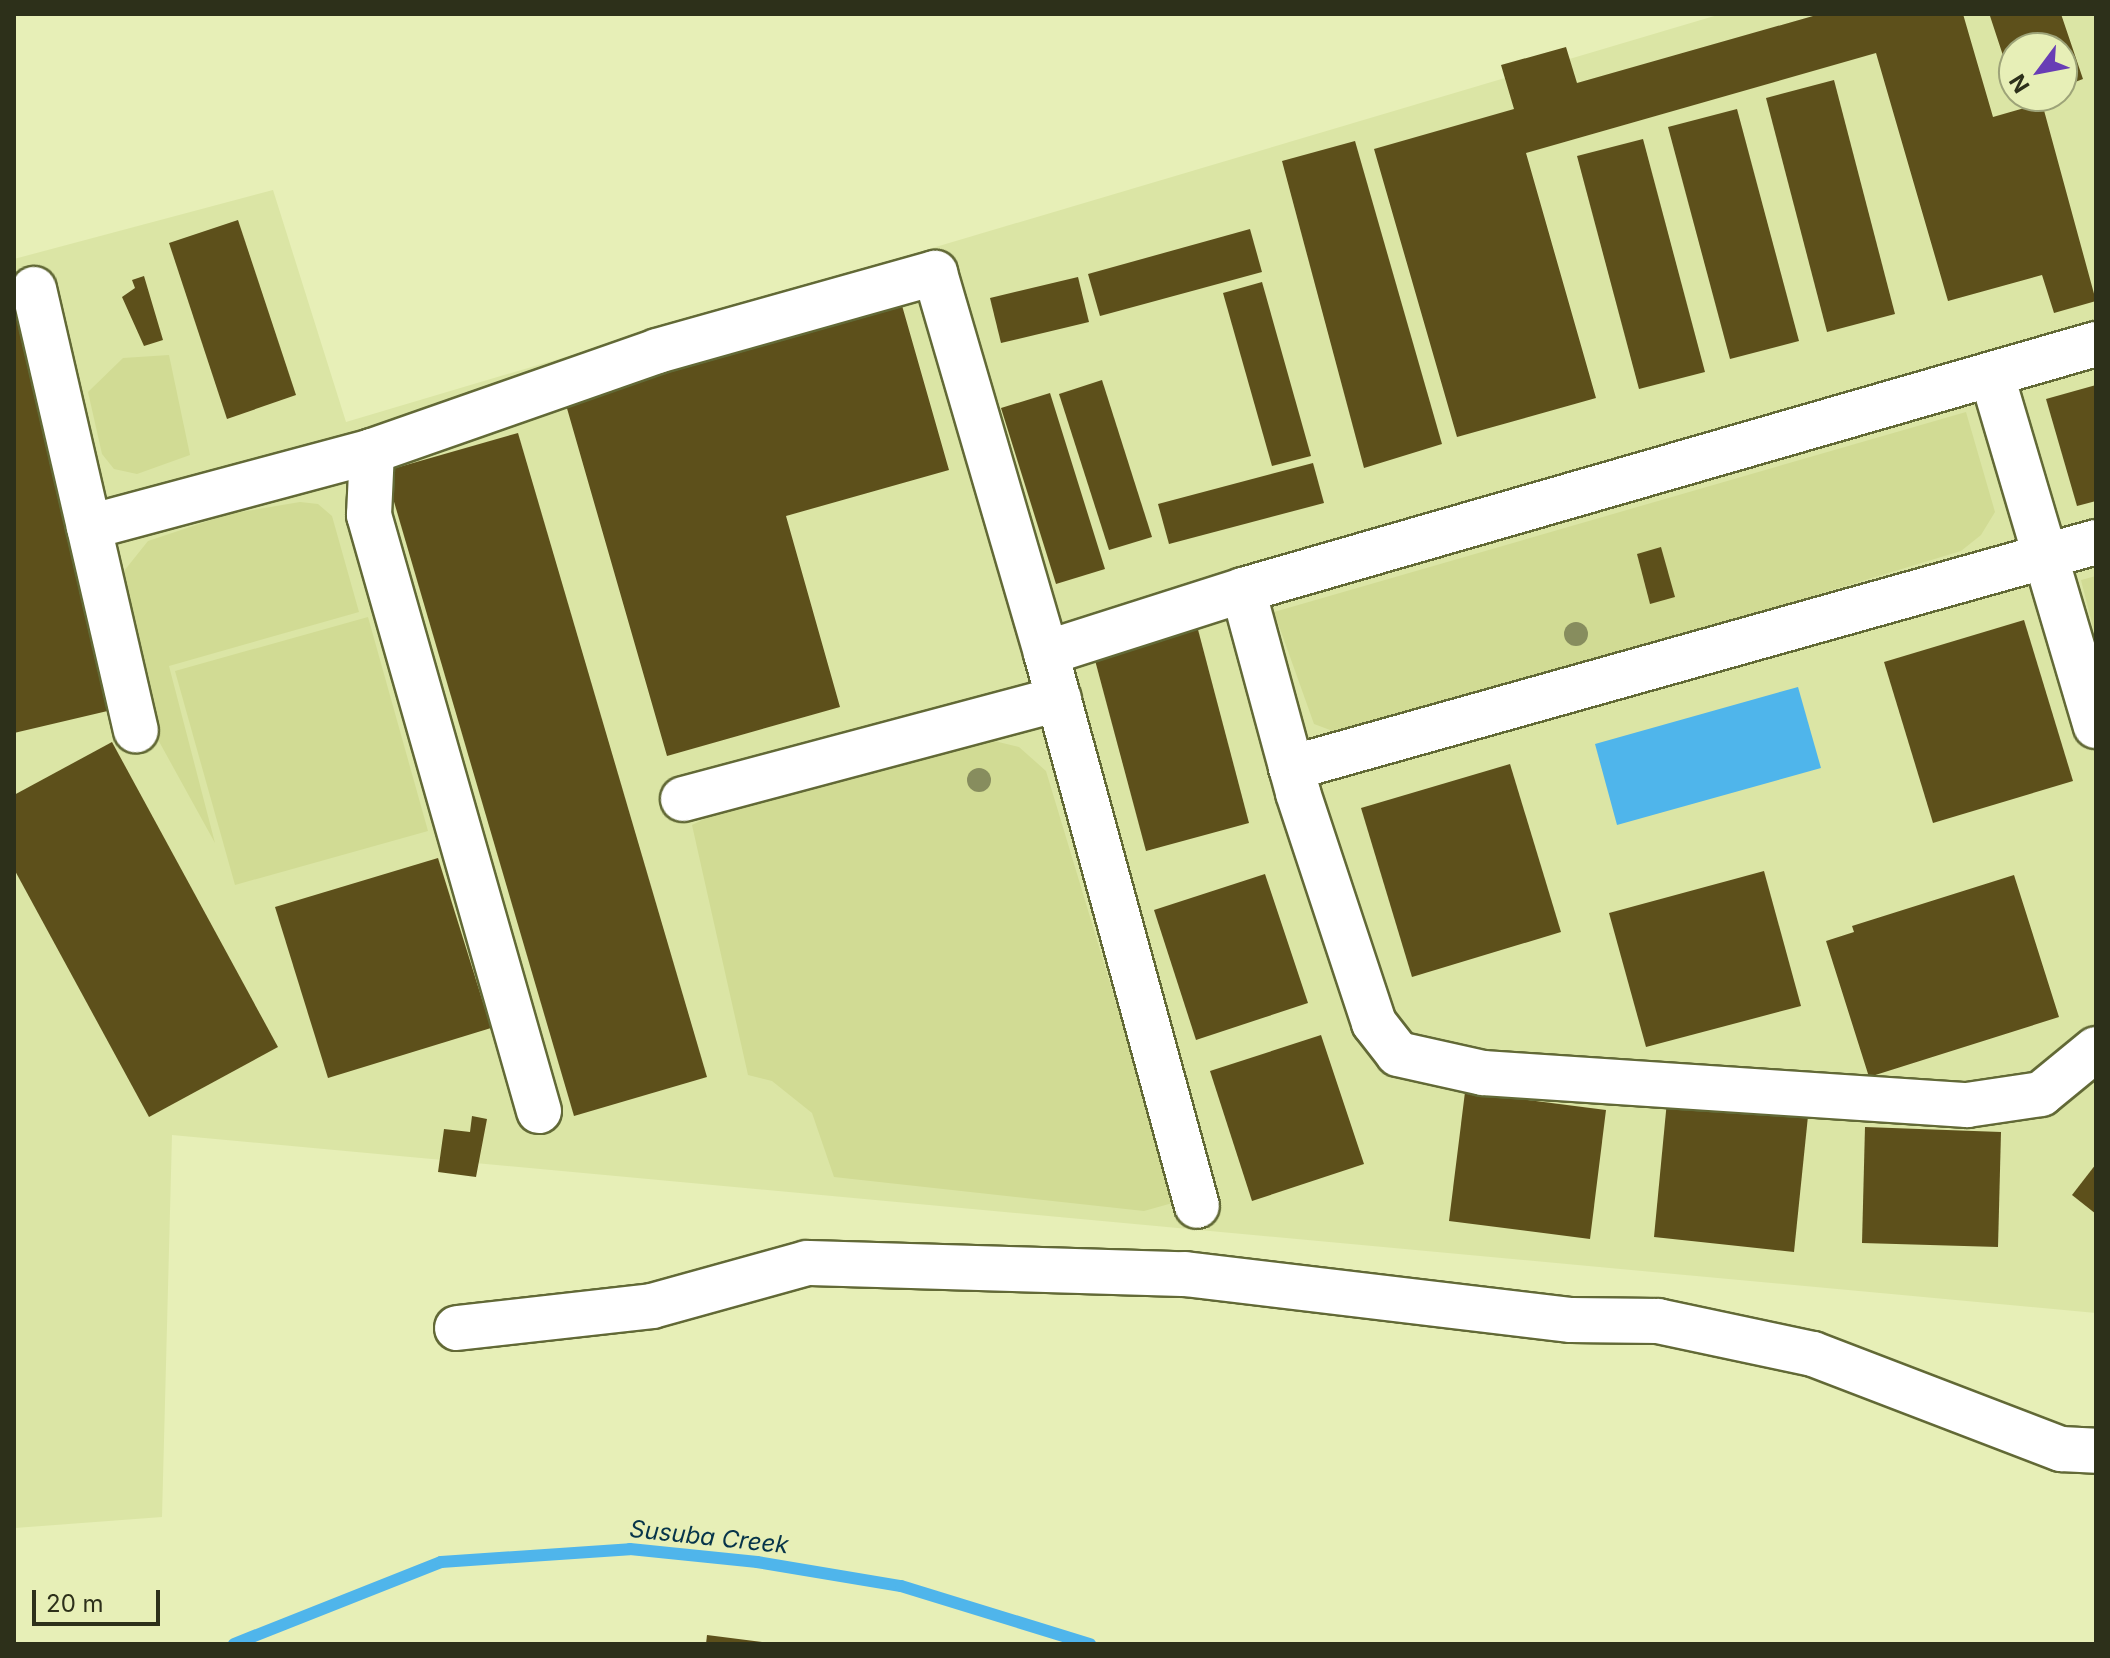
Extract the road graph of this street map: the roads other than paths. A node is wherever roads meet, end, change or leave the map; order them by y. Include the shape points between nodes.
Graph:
1 (34, 289) dead end
2 (2096, 344) edge
3 (1992, 376) junction
4 (372, 451) junction
5 (89, 527) junction
6 (2096, 542) edge
7 (2046, 557) junction
8 (1243, 590) junction
9 (1046, 653) junction
10 (1059, 699) junction
11 (2096, 726) edge
12 (136, 730) dead end
13 (1291, 768) junction
14 (683, 799) dead end
15 (2096, 1049) edge
16 (539, 1111) dead end
17 (1197, 1206) dead end
18 (457, 1328) dead end
19 (2096, 1451) edge

1 - 5 street
2 - 3 street
3 - 7 street
3 - 8 street
4 - 5 street
4 - 9 street via 657,351 935,273
4 - 16 street via 369,515
5 - 12 street
6 - 7 street
7 - 11 street
7 - 13 street
8 - 9 street
8 - 13 street
9 - 10 street
10 - 14 street
10 - 17 street
13 - 15 street via 1374,1023 1398,1054 1483,1073 1967,1105 2041,1094
18 - 19 street via 652,1306 807,1263 1185,1274 1555,1318 1658,1321 1813,1354 2061,1449

